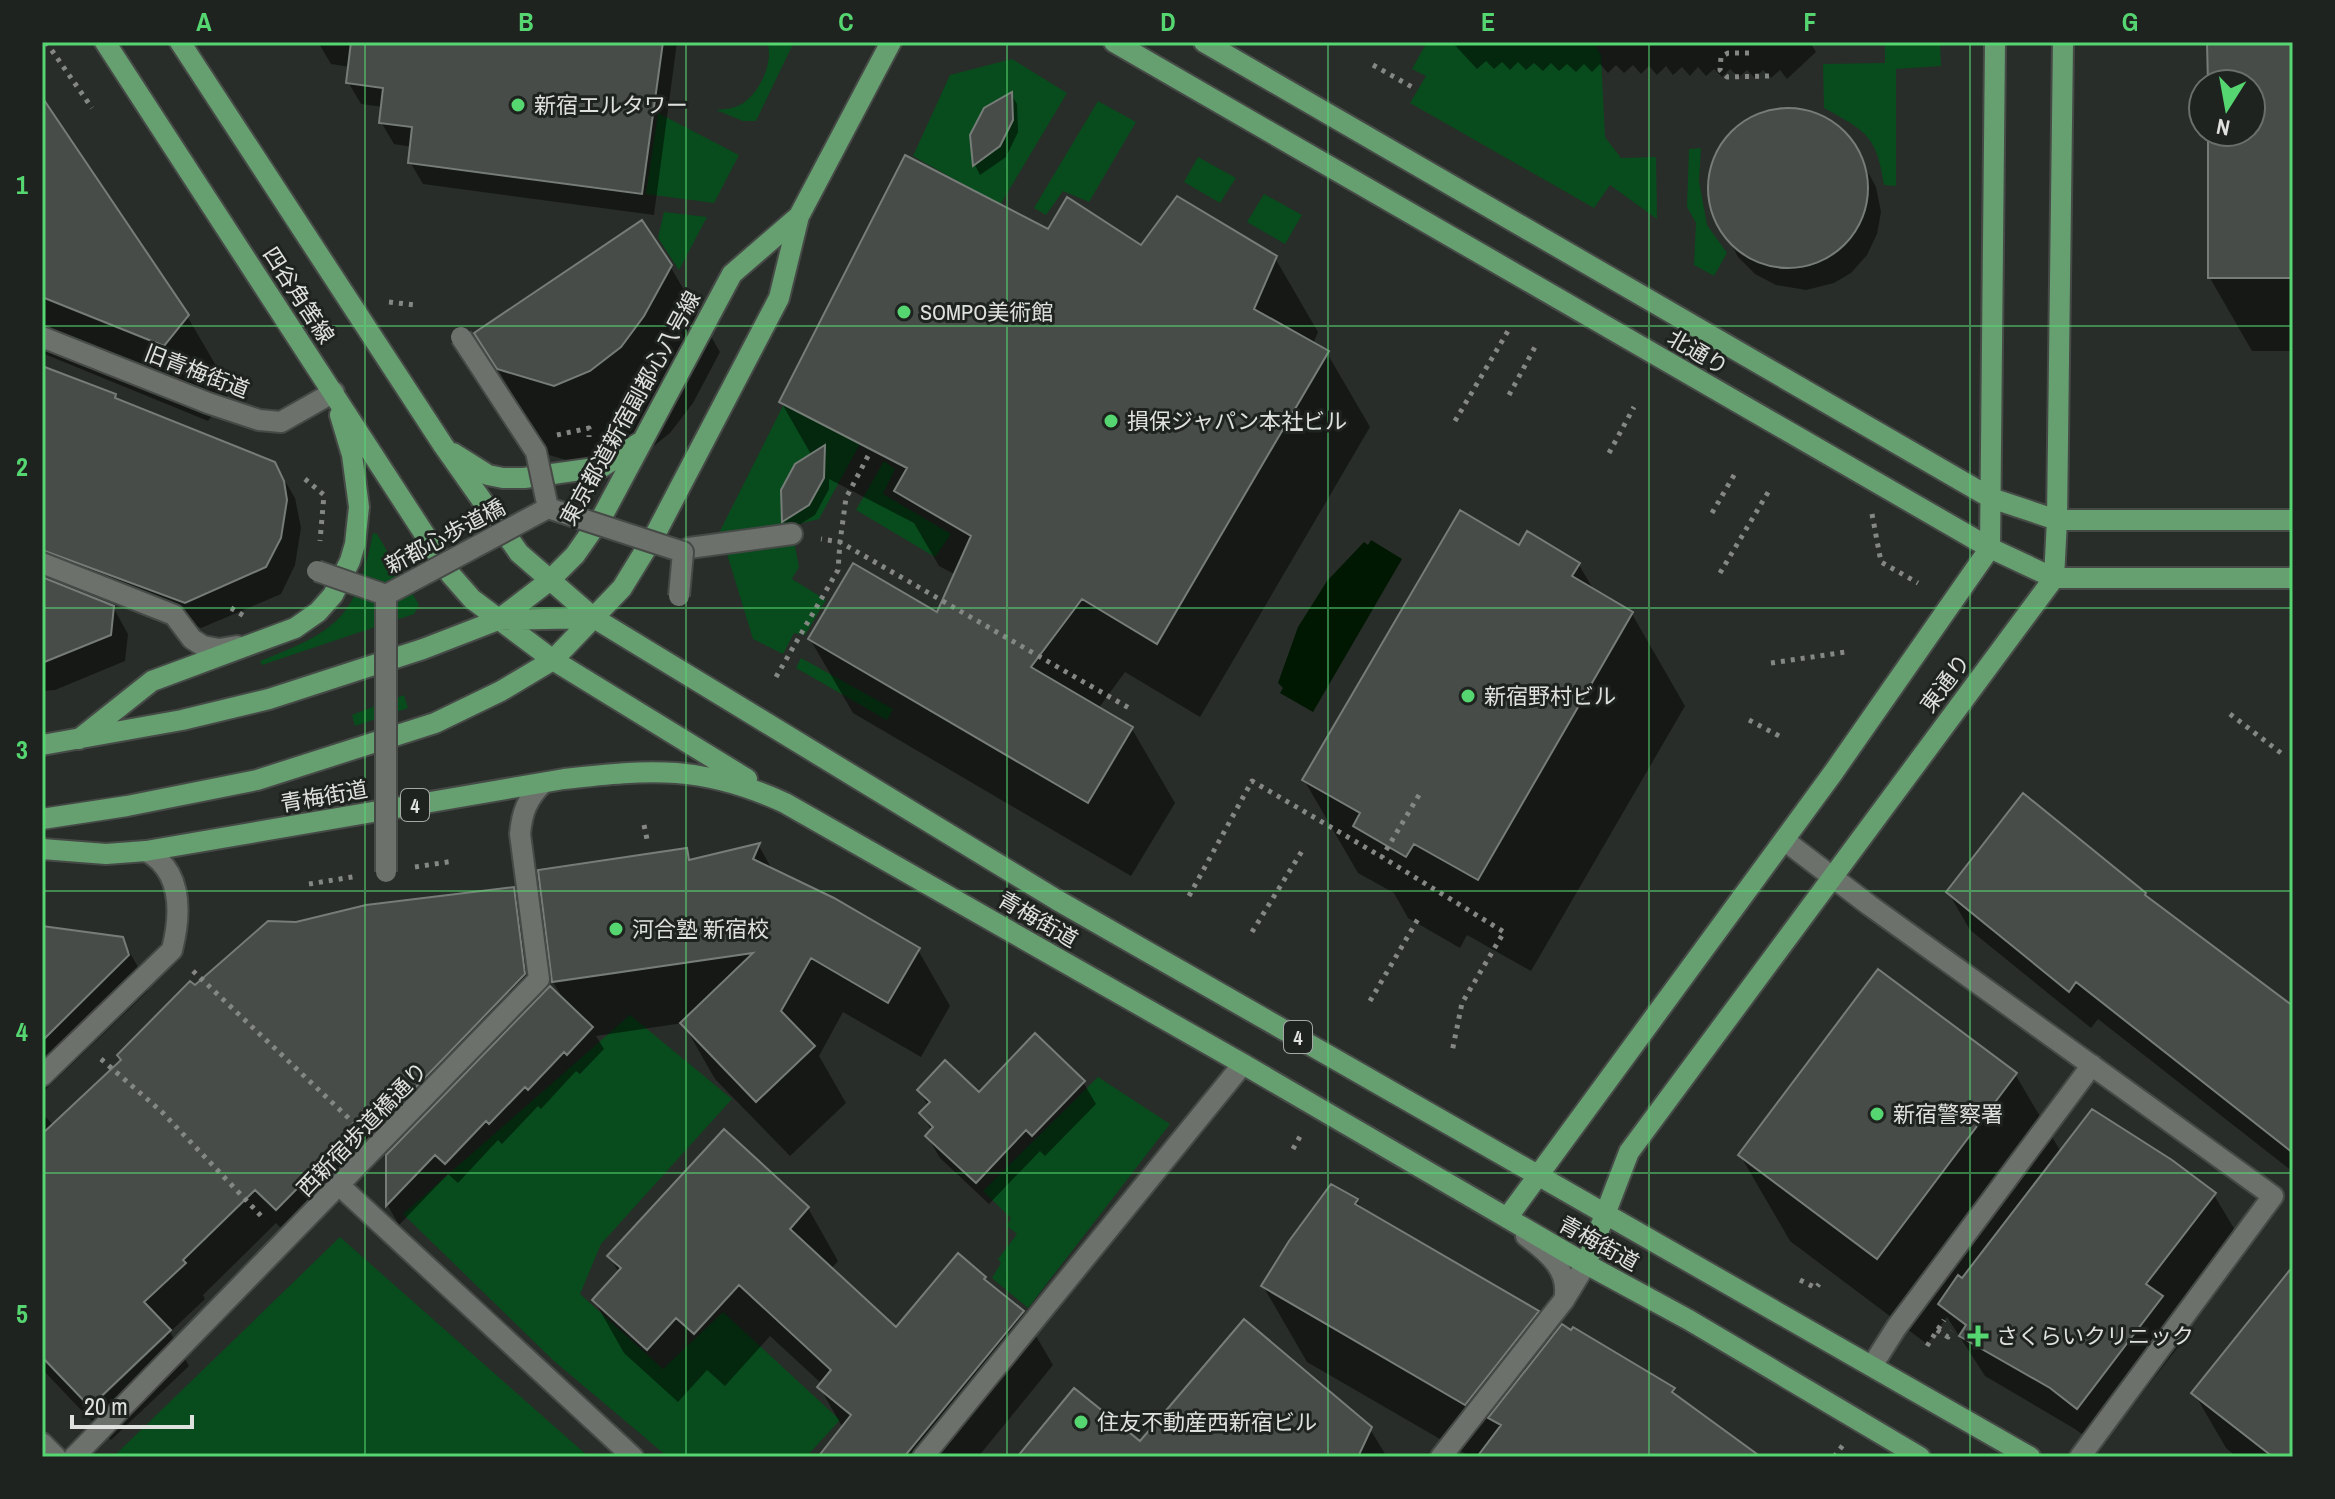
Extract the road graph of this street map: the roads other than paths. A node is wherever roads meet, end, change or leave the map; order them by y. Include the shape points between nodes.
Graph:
1 (105, 42) edge
2 (180, 42) edge
3 (891, 42) edge
4 (1114, 42) edge
5 (1204, 42) edge
6 (1995, 42) edge
7 (2063, 42) edge
8 (799, 216) junction
9 (42, 337) edge
10 (461, 337) dead end
11 (334, 392) junction
12 (642, 441) junction
13 (443, 445) junction
14 (1991, 498) junction
15 (548, 508) junction
16 (2057, 520) junction
17 (2293, 520) edge
18 (792, 534) road end
19 (1990, 548) junction
20 (683, 552) junction
21 (42, 563) edge
22 (317, 571) road end
23 (2054, 578) junction
24 (2293, 578) edge
25 (549, 581) junction
26 (386, 595) junction
27 (679, 596) dead end
28 (594, 618) junction
29 (498, 620) junction
30 (251, 644) junction
31 (553, 660) junction
32 (76, 741) junction
33 (42, 745) edge
34 (543, 783) junction
35 (785, 803) junction
36 (42, 819) edge
37 (1784, 840) junction
38 (42, 849) edge
39 (146, 851) junction
40 (386, 872) road end
41 (1832, 876) junction
42 (1243, 1064) junction
43 (2092, 1065) junction
44 (42, 1076) edge
45 (1539, 1174) junction
46 (1441, 1178) junction
47 (340, 1186) junction
48 (1604, 1214) junction
49 (1507, 1218) junction
50 (1586, 1264) junction
51 (1564, 1300) junction
52 (1872, 1366) junction
53 (42, 1443) edge
54 (56, 1457) edge
55 (74, 1457) edge
56 (633, 1457) edge
57 (923, 1457) edge
58 (1441, 1457) edge
59 (1920, 1457) edge
60 (2030, 1457) edge
61 (2080, 1457) edge

1 - 11 main road, 四谷角筈線
2 - 13 main road, 四谷角筈線
3 - 8 main road, 東京都道新宿副都心八号線
4 - 19 main road, 北通り
5 - 14 main road, 北通り
6 - 14 main road
7 - 16 main road
8 - 12 main road, 東京都道新宿副都心八号線 via 732,274
8 - 28 main road, 東京都道新宿副都心八号線 via 779,298 657,531 622,588
9 - 11 street, 旧青梅街道 via 259,420 281,422
10 - 15 street, bridge via 536,452
11 - 29 main road, 四谷角筈線 via 451,575
11 - 30 main road via 352,455 359,507 350,561 318,612 295,628
12 - 13 main road via 602,467 524,478 488,475
12 - 25 main road, 東京都道新宿副都心八号線 via 603,515
13 - 25 main road, 四谷角筈線 via 519,553
14 - 16 main road, 北通り
14 - 19 main road
15 - 20 street, bridge
15 - 26 street, 新都心歩道橋, bridge
16 - 17 main road, 北通り
16 - 23 main road
18 - 20 street
19 - 23 main road, 北通り
19 - 37 main road, 東通り
20 - 27 street, bridge
21 - 30 street via 174,615 203,646
22 - 26 street, bridge
23 - 24 main road, 北通り
23 - 41 main road, 東通り
25 - 28 main road, 青梅街道
25 - 29 main road, 東京都道新宿副都心八号線
26 - 40 street, 新都心歩道橋, bridge
28 - 29 main road
28 - 31 main road, 東京都道新宿副都心八号線
28 - 45 main road, 青梅街道 / 4 via 1057,900
29 - 31 main road, 四谷角筈線
29 - 32 main road via 269,699
30 - 32 main road via 152,681
31 - 35 main road, 四谷角筈線
31 - 36 main road, 東京都道新宿副都心八号線 via 435,723 257,780
32 - 33 main road
34 - 35 main road, 青梅街道 / 4 via 611,774 686,773 751,787
34 - 39 main road, 青梅街道 / 4
34 - 47 street, 西新宿歩道橋通り via 529,797 520,834 539,979
35 - 42 main road, 青梅街道 / 4
37 - 41 street
37 - 45 main road, 東通り
38 - 39 main road, 青梅街道 / 4
39 - 44 street via 171,875 179,903 172,950
41 - 43 street
41 - 48 main road, 東通り via 1629,1152
42 - 46 main road, 青梅街道 / 4
42 - 57 street
43 - 52 street
43 - 61 street via 2273,1196
45 - 48 main road, 青梅街道 / 4
45 - 49 main road, 東通り
46 - 49 main road, 青梅街道 / 4
46 - 51 street via 1555,1260 1565,1282
47 - 55 street, 西新宿歩道橋通り
47 - 56 street
48 - 50 main road, 東通り
48 - 52 main road, 青梅街道 / 4
49 - 50 main road, 青梅街道 / 4
50 - 51 street
50 - 59 main road, 青梅街道 / 4
51 - 58 street
52 - 60 main road, 青梅街道 / 4
53 - 54 street

